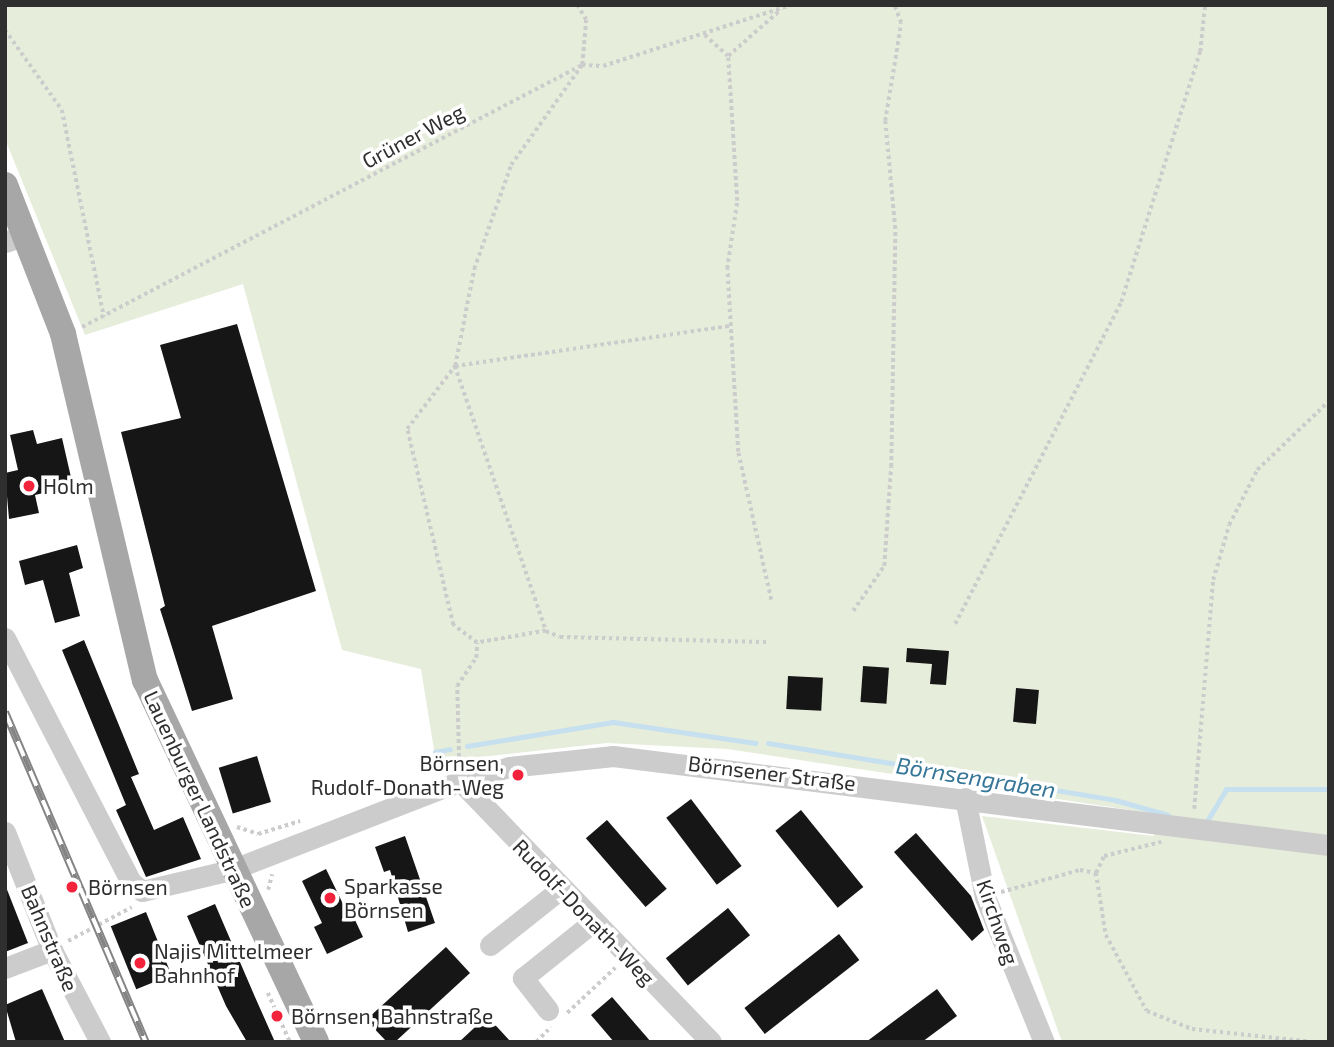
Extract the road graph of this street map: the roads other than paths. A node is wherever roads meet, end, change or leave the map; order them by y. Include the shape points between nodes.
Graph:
1 (5, 185) edge
2 (16, 238) edge
3 (5, 638) edge
4 (459, 770) junction
5 (965, 798) junction
6 (5, 832) edge
7 (1329, 845) edge
8 (232, 870) junction
9 (562, 888) junction
10 (593, 922) junction
11 (490, 945) dead end
12 (52, 950) junction
13 (5, 968) edge
14 (548, 1010) dead end
15 (100, 1042) edge
16 (316, 1042) edge
17 (711, 1042) edge
18 (1044, 1042) edge

1 - 2 main road, Lauenburger Landstraße
2 - 8 main road, Lauenburger Landstraße via 63,334 137,656 165,734
3 - 8 street, Börnsener Straße via 125,870 142,891
4 - 5 street, Börnsener Straße via 613,756
4 - 8 street, Börnsener Straße
4 - 9 street, Rudolf-Donath-Weg
5 - 7 street, Börnsener Straße
5 - 18 street, Kirchweg via 985,897
6 - 12 street, Bahnstraße
8 - 16 main road, Lauenburger Landstraße
9 - 10 street, Rudolf-Donath-Weg
9 - 11 street
10 - 14 street via 523,978
10 - 17 street, Rudolf-Donath-Weg
12 - 13 street
12 - 15 street, Bahnstraße

